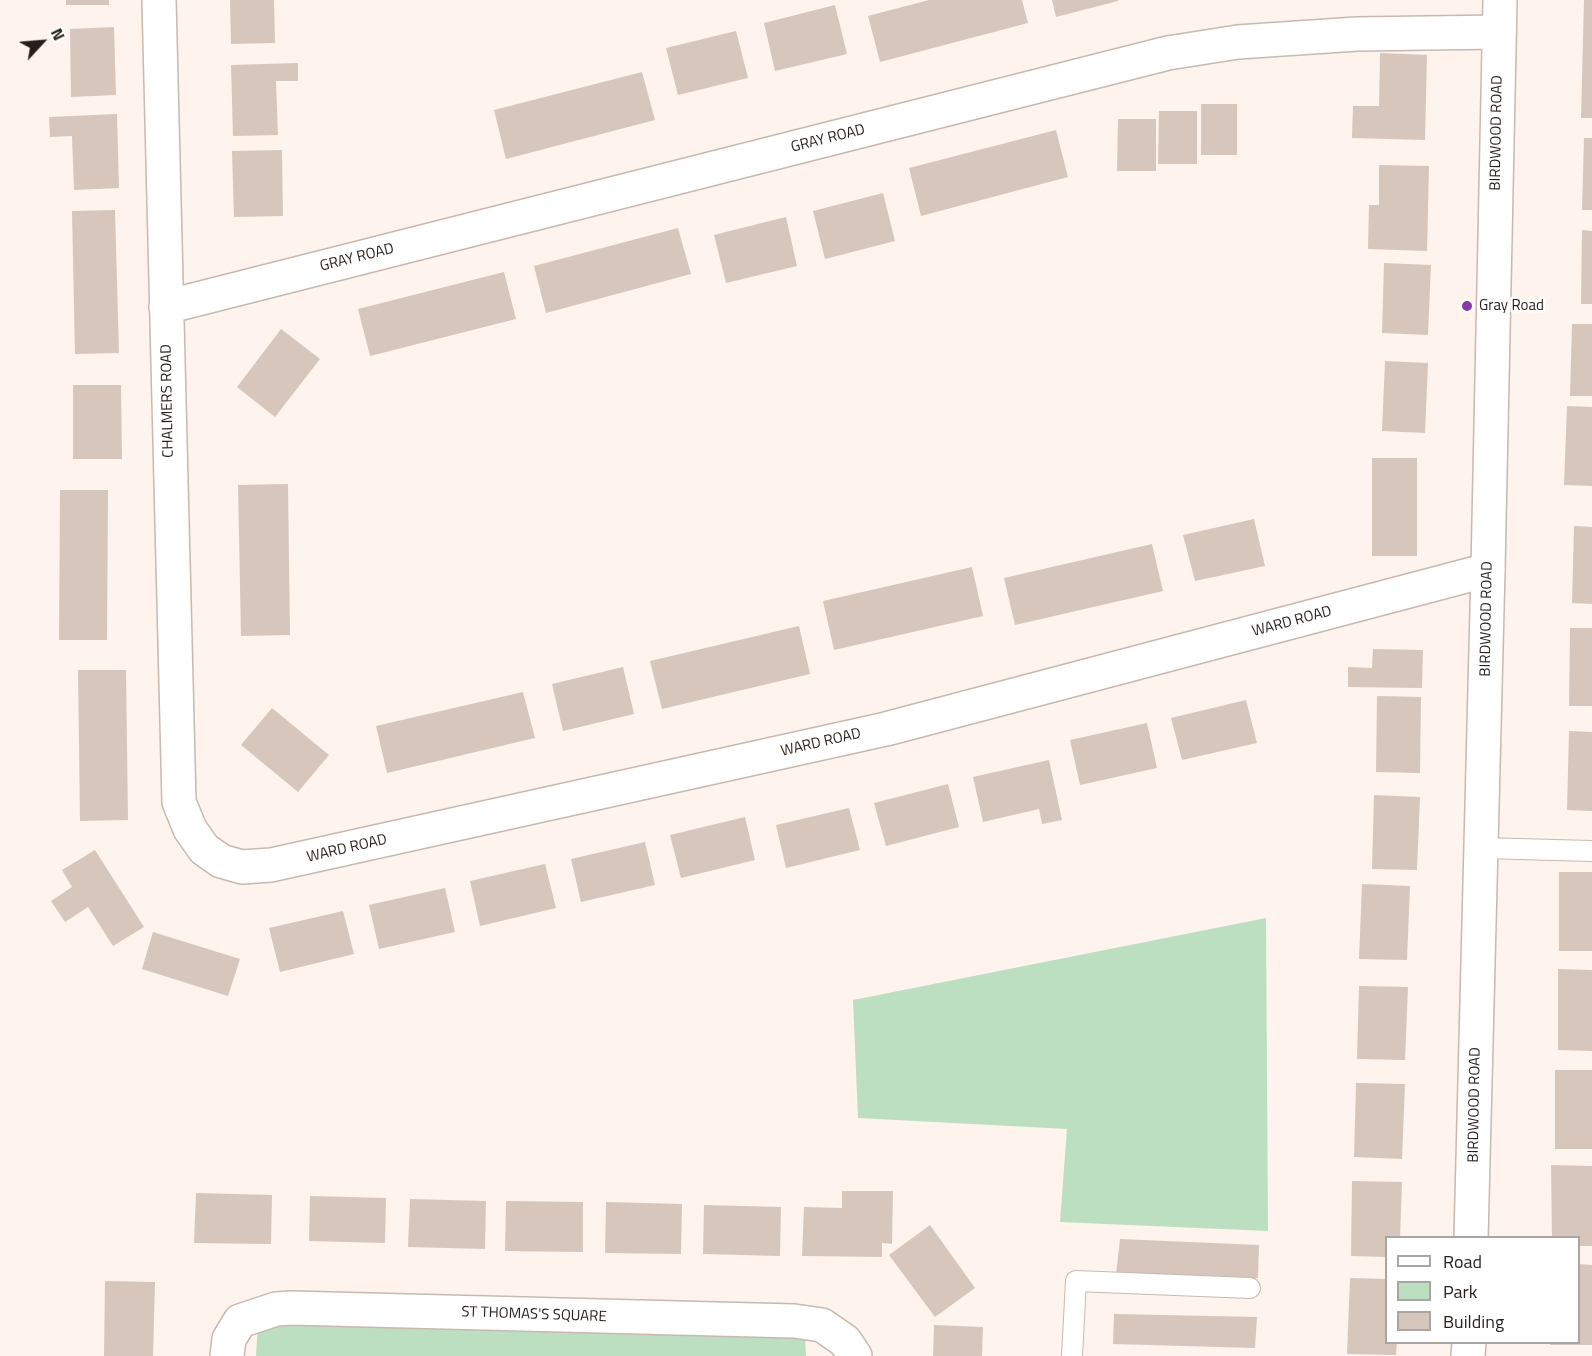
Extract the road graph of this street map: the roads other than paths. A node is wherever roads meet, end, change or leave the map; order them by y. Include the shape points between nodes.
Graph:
1 (159, 0) edge
2 (1500, 0) edge
3 (1499, 32) junction
4 (166, 307) junction
5 (1488, 570) junction
6 (179, 802) joint
7 (1481, 848) junction
8 (1592, 851) edge
9 (1471, 1236) edge
10 (1250, 1288) dead end
11 (227, 1356) edge
12 (855, 1356) edge
13 (1072, 1356) edge

1 - 4 street, CHALMERS ROAD
2 - 3 street, BIRDWOOD ROAD
3 - 4 street, GRAY ROAD via 1357,34 1239,42 1167,53
3 - 5 street, BIRDWOOD ROAD
4 - 6 street, CHALMERS ROAD
5 - 6 street, WARD ROAD via 886,729 271,865 242,867 221,861 204,849
5 - 7 street, BIRDWOOD ROAD
7 - 8 lane
7 - 9 street, BIRDWOOD ROAD
10 - 13 lane via 1076,1281
11 - 12 street, ST THOMAS'S SQUARE via 229,1339 240,1321 276,1308 291,1308 794,1321 822,1325 845,1341

